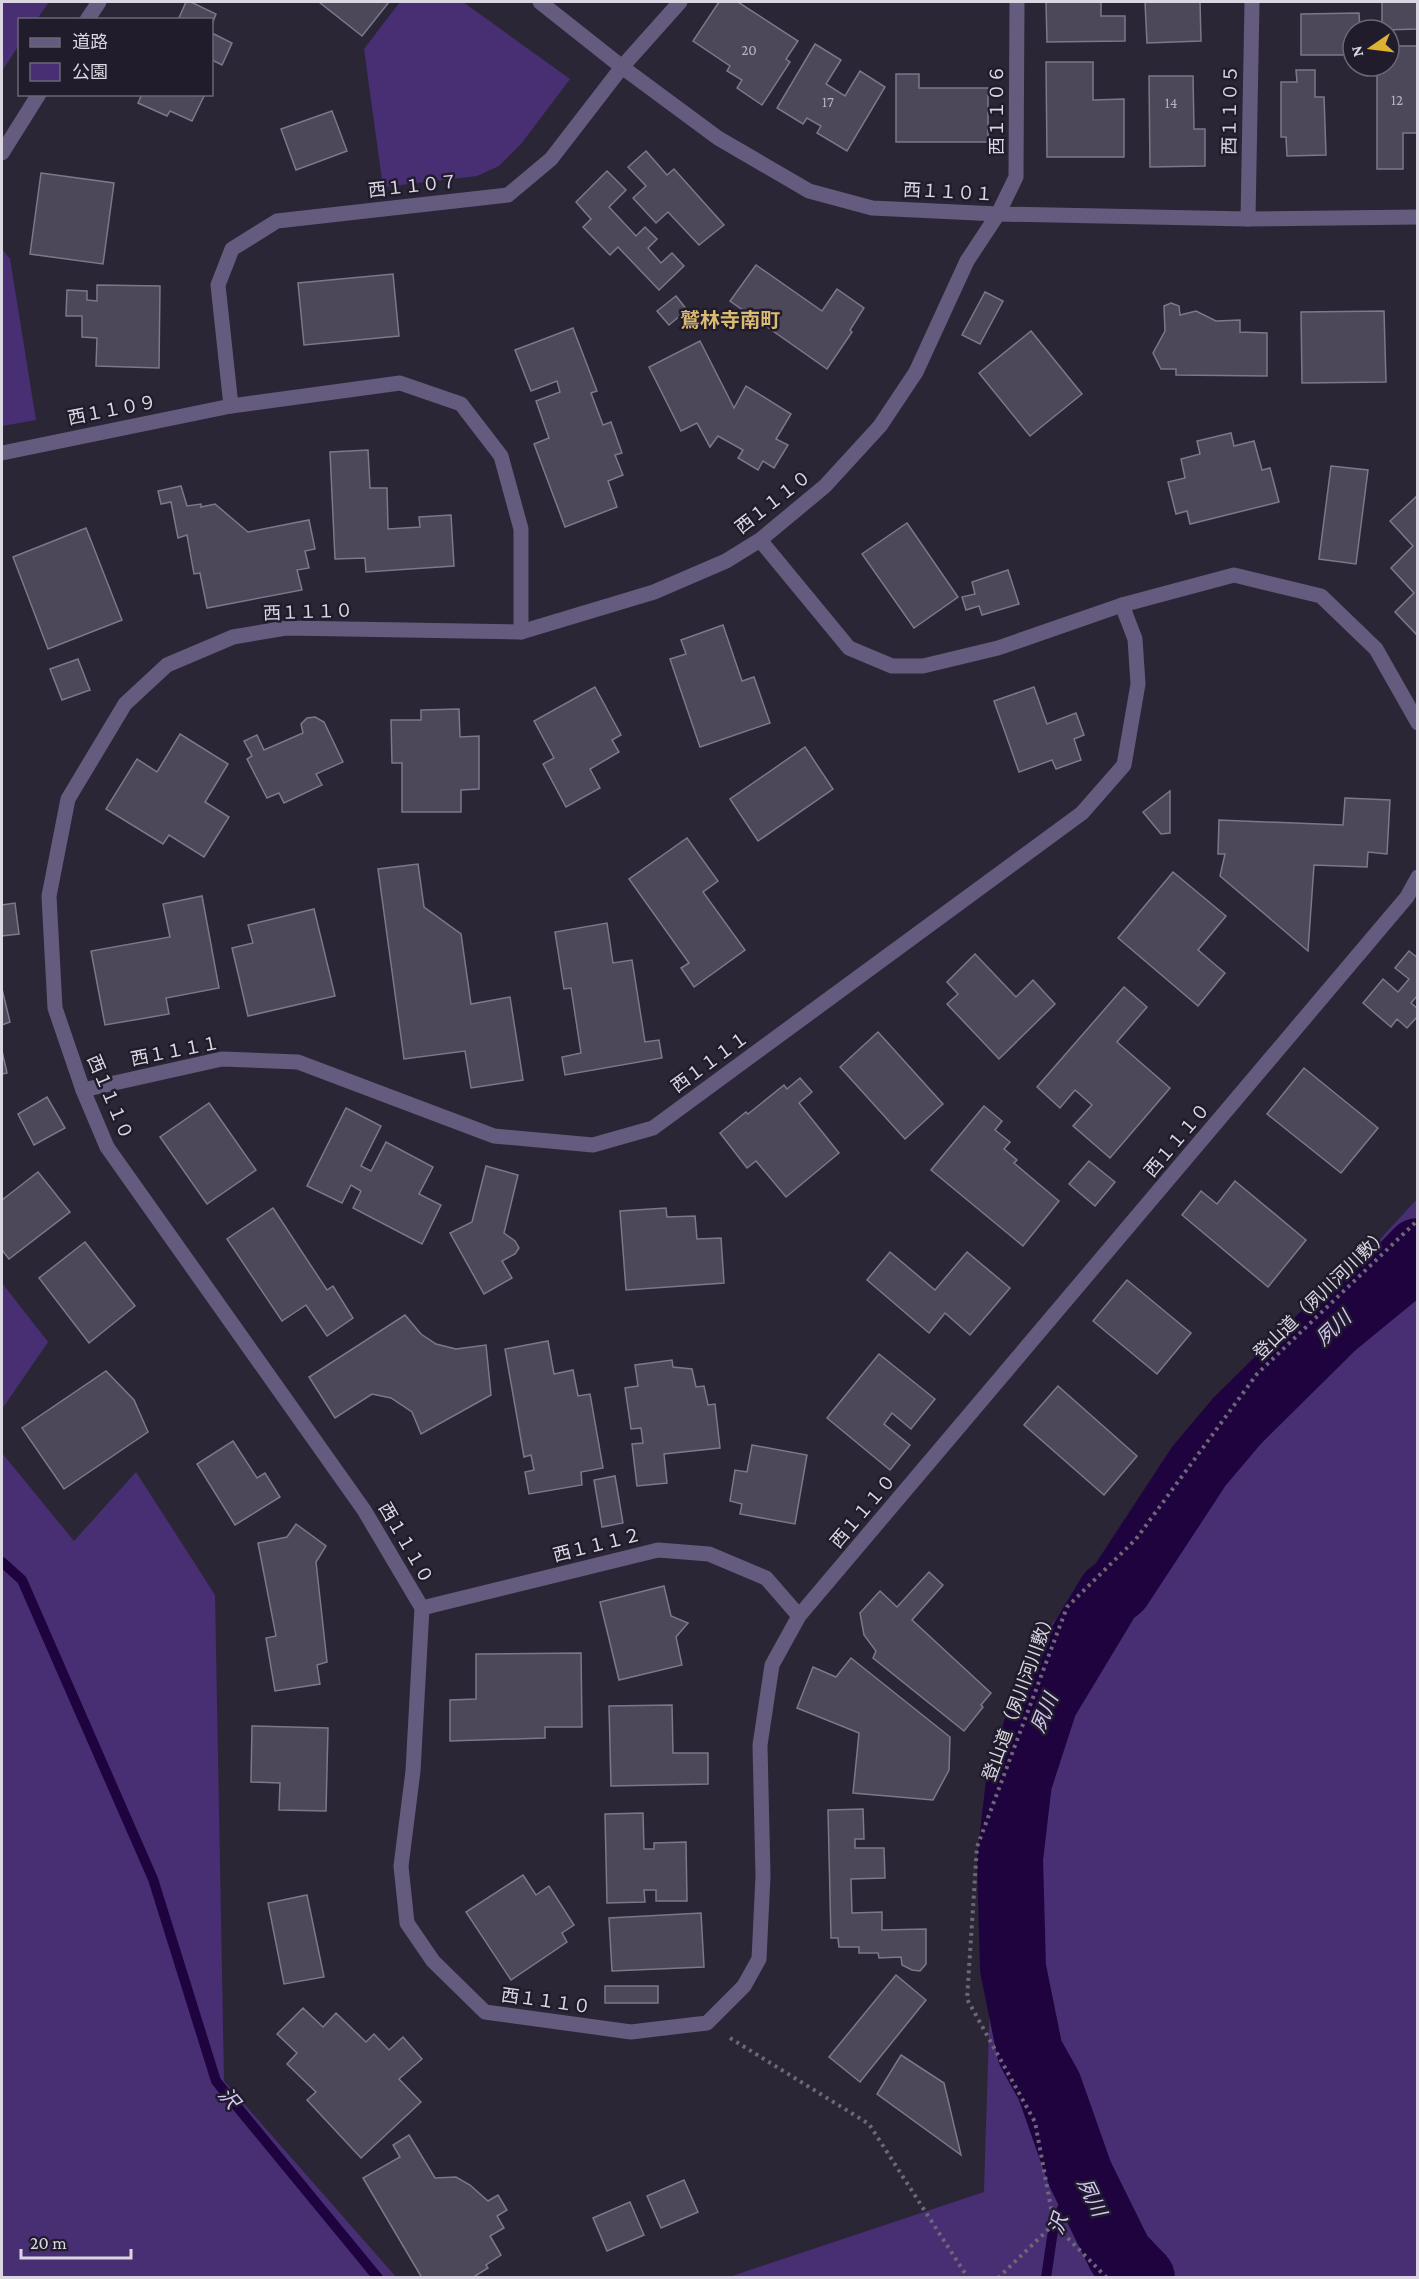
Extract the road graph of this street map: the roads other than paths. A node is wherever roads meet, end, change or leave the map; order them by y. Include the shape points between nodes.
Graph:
1 (99, 2) edge
2 (540, 2) edge
3 (680, 2) edge
4 (1017, 2) edge
5 (1252, 2) edge
6 (88, 18) edge
7 (622, 67) junction
8 (38, 96) edge
9 (2, 153) edge
10 (998, 214) junction
11 (1418, 217) edge
12 (1248, 219) junction
13 (231, 406) junction
14 (2, 453) edge
15 (760, 540) junction
16 (1122, 605) junction
17 (521, 632) junction
18 (1418, 723) edge
19 (1418, 877) edge
20 (82, 1090) junction
21 (422, 1608) junction
22 (800, 1617) junction

1 - 6 street
2 - 7 street, 西１１０１
3 - 7 street, 西１１０７
4 - 10 street, 西１１０６ via 1016,177
5 - 12 street, 西１１０５
7 - 10 street, 西１１０１ via 718,138 808,191 872,208
7 - 13 street, 西１１０７ via 551,159 508,195 277,221 232,249 218,285
8 - 9 street
10 - 12 street, 西１１０１
10 - 15 street, 西１１１０ via 966,261 916,372 880,426 825,486
11 - 12 street, 西１１０１
13 - 14 street, 西１１０９
13 - 17 street, 西１１０９ via 400,383 461,404 501,456 521,529
15 - 16 street via 849,648 892,666 923,666 998,648
15 - 17 street, 西１１１０ via 726,561 654,592
16 - 18 street via 1234,574 1321,596 1376,649
16 - 20 street, 西１１１１ via 1135,639 1138,684 1124,765 1082,813 653,1128 593,1145 494,1136 298,1062 222,1059
17 - 20 street, 西１１１０ via 286,628 233,637 167,665 125,704 68,799 49,896 55,1008
19 - 22 street, 西１１１０ via 1407,897
20 - 21 street, 西１１１０ via 107,1147 364,1510
21 - 22 street, 西１１１２ via 657,1550 709,1554 766,1578
21 - 22 street, 西１１１０ via 413,1771 401,1866 407,1923 433,1961 485,2012 631,2032 707,2023 744,1986 759,1959 763,1876 760,1745 772,1665

